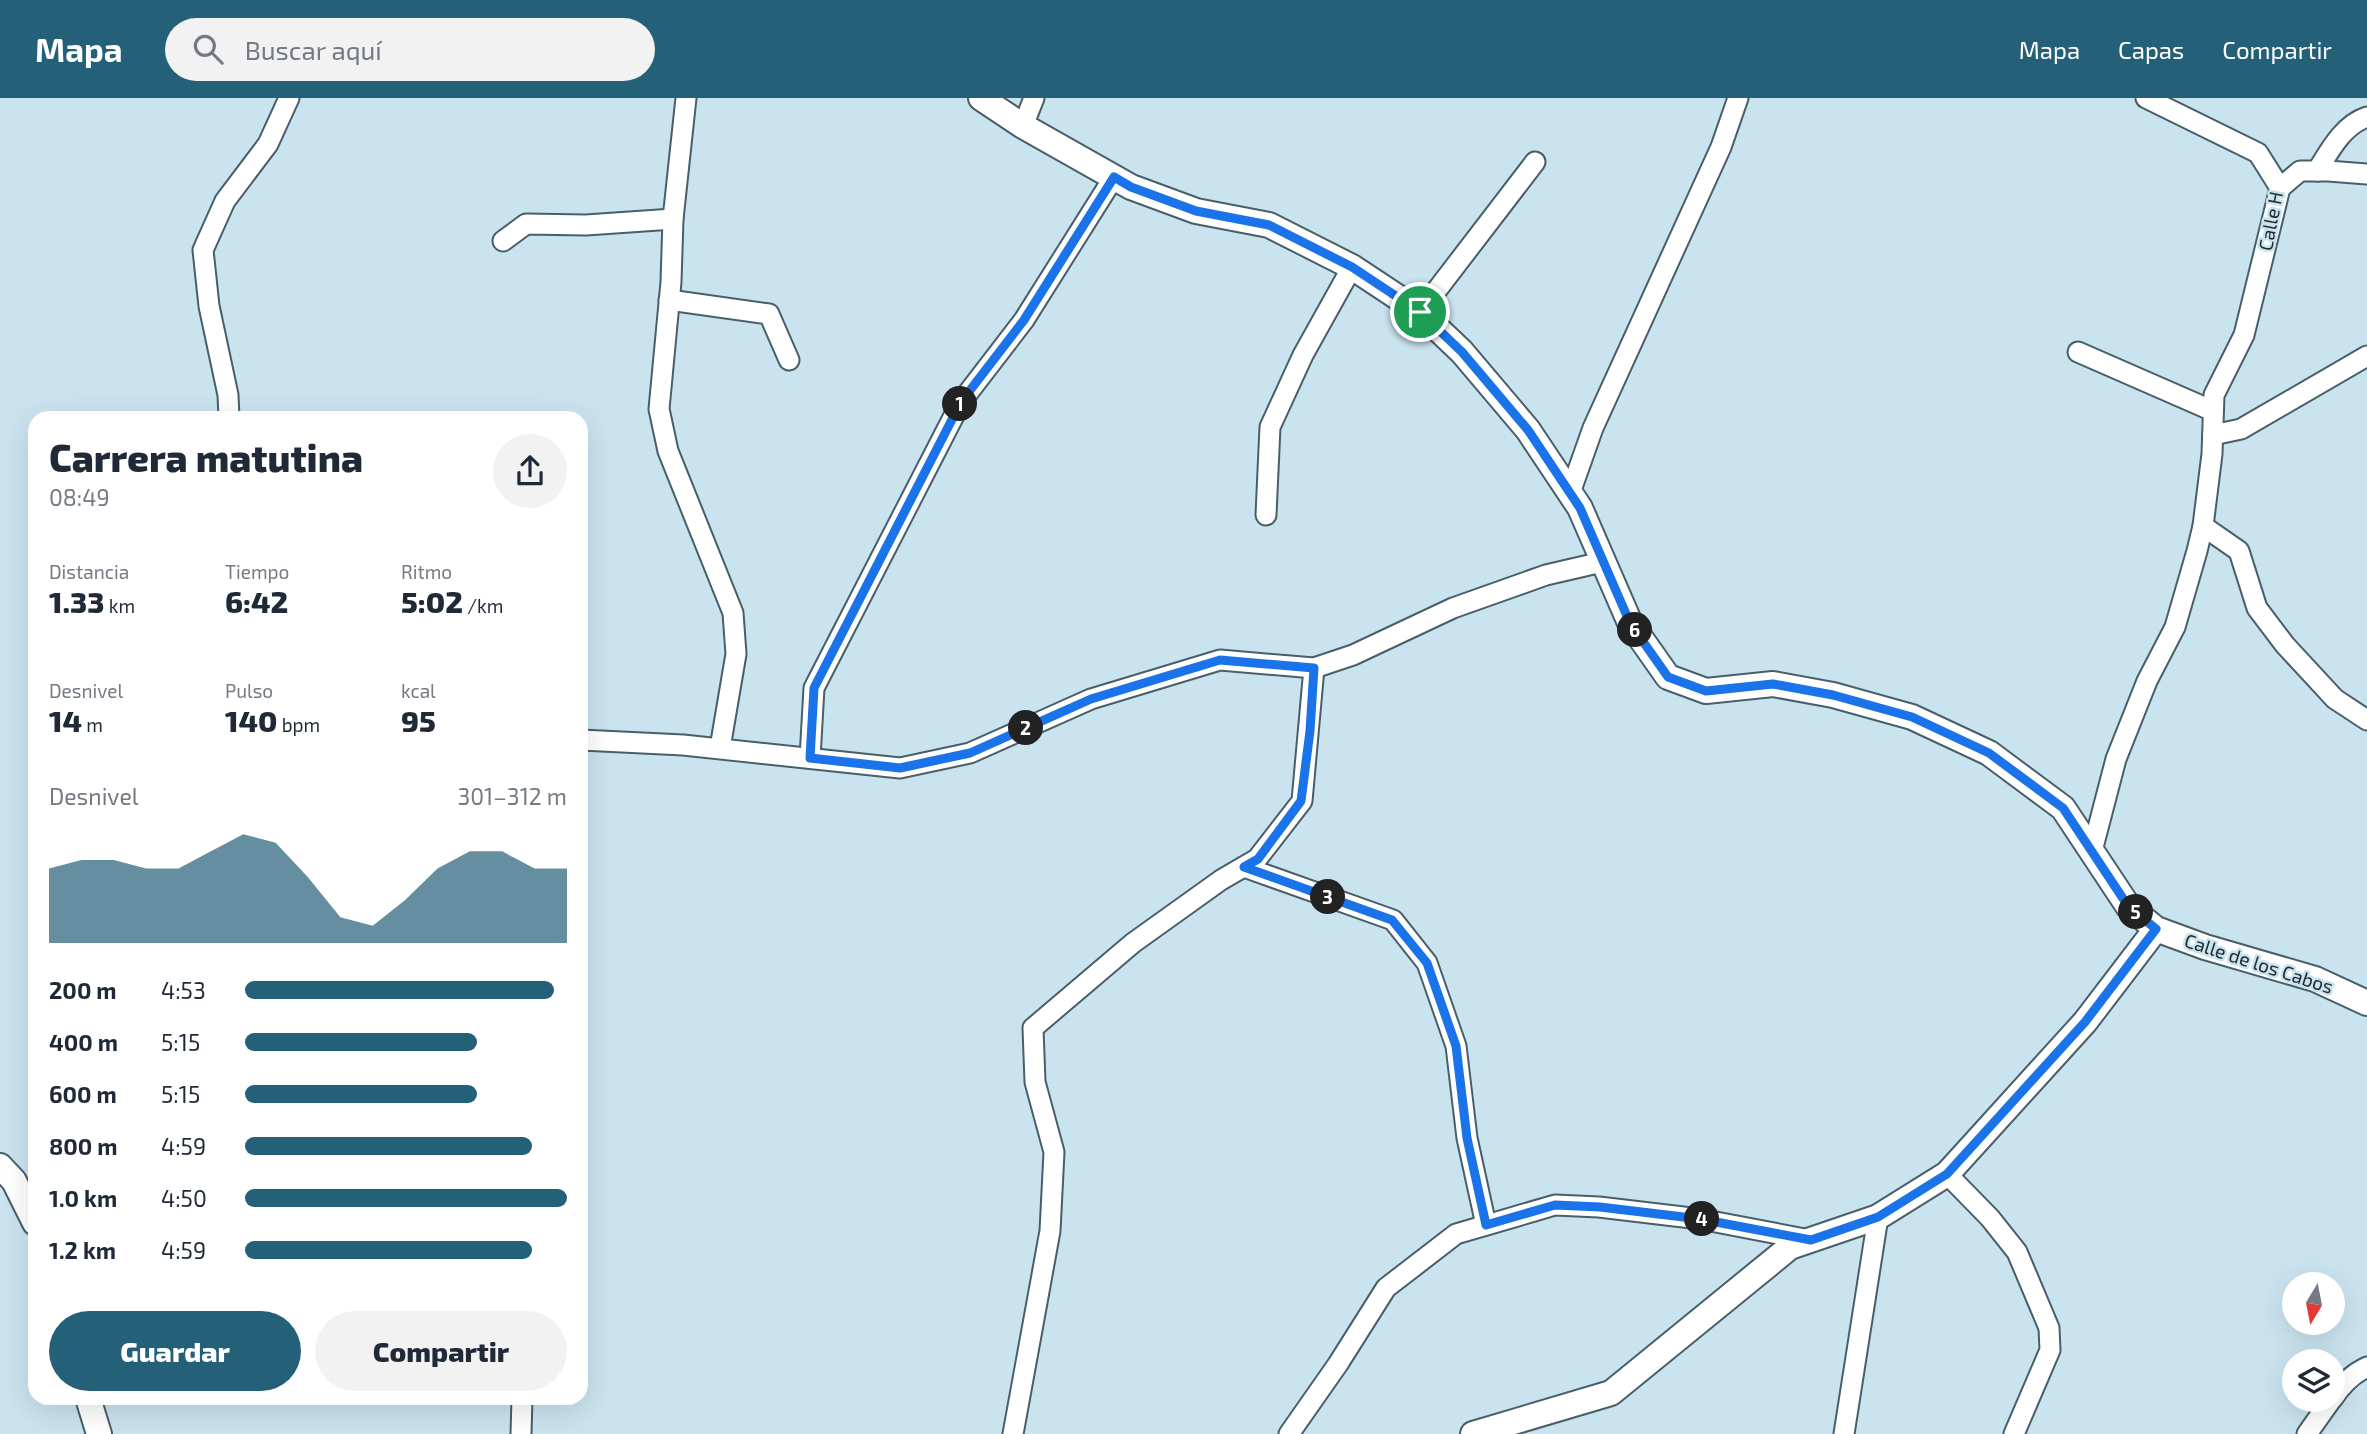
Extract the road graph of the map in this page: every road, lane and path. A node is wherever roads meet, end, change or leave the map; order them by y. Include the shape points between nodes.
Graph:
1 (289, 98) edge
2 (686, 98) edge
3 (981, 98) edge
4 (1034, 98) edge
5 (1738, 98) edge
6 (2146, 98) edge
7 (2367, 117) edge
8 (1023, 126) junction
9 (1535, 162) dead end
10 (2317, 171) junction
11 (2367, 174) edge
12 (1114, 177) junction
13 (2280, 188) junction
14 (673, 219) junction
15 (503, 241) dead end
16 (1352, 267) junction
17 (669, 300) junction
18 (1420, 312) junction
19 (2078, 352) dead end
20 (2367, 356) edge
21 (789, 360) dead end
22 (229, 411) edge
23 (2214, 411) junction
24 (2213, 435) junction
25 (1570, 493) junction
26 (1266, 516) dead end
27 (2203, 526) junction
28 (1602, 562) junction
29 (1314, 668) junction
30 (2367, 720) edge
31 (588, 740) edge
32 (720, 748) junction
33 (810, 758) junction
34 (2092, 851) junction
35 (1244, 867) junction
36 (2156, 929) junction
37 (2367, 1003) edge
38 (0, 1166) edge
39 (1947, 1174) junction
40 (28, 1210) edge
41 (1878, 1217) junction
42 (1486, 1225) junction
43 (1811, 1240) junction
44 (2367, 1367) edge
45 (2345, 1382) edge
46 (90, 1405) edge
47 (522, 1405) edge
48 (2323, 1412) edge
49 (99, 1434) edge
50 (522, 1434) edge
51 (1013, 1434) edge
52 (1289, 1434) edge
53 (1473, 1434) edge
54 (1844, 1434) edge
55 (2014, 1434) edge
56 (2307, 1434) edge

1 - 22 street via 268,144 225,201 203,250
2 - 14 street
3 - 8 street, Calle de los Cabos
4 - 8 street
5 - 25 street via 1721,147 1592,428
6 - 13 street, Calle H via 2258,153
7 - 10 street via 2354,121
8 - 12 street, Calle de los Cabos
9 - 18 street
10 - 11 street
10 - 13 street via 2300,171
12 - 16 street, Calle de los Cabos via 1196,211 1269,225
12 - 33 street via 1024,320 948,426 814,688
13 - 23 street, Calle H via 2244,335 2214,395
14 - 15 street via 526,224
14 - 17 street
16 - 18 street, Calle de los Cabos
16 - 26 street via 1270,427
17 - 21 street via 769,314
17 - 32 street via 659,409 668,451 733,613 736,654
18 - 25 street, Calle de los Cabos via 1462,352 1528,430
19 - 23 street
20 - 24 street via 2241,429
23 - 24 street, Calle H
24 - 27 street, Calle H
25 - 28 street, Calle de los Cabos
27 - 30 street via 2239,551 2257,608 2285,645 2335,699
27 - 34 street, Calle H via 2175,627 2147,681 2116,759
28 - 29 street via 1546,575 1453,608 1353,655
28 - 34 street, Calle de los Cabos via 1630,623 1668,677 1706,691 1773,684 1912,717 1989,753 2063,808
29 - 33 street via 1220,660 1091,699 970,753 900,768
29 - 35 street via 1301,801 1258,859
31 - 32 street
32 - 33 street
34 - 36 street, Calle de los Cabos via 2128,906
35 - 42 street via 1392,920 1427,963 1456,1046 1467,1138
35 - 51 street via 1133,943 1033,1028 1035,1082 1054,1152 1050,1231
36 - 37 street, Calle de los Cabos via 2315,979
36 - 39 street via 2085,1022
38 - 40 street
39 - 41 street
39 - 55 street via 2017,1252 2049,1328 2050,1350
41 - 43 street
41 - 54 street
42 - 43 street via 1555,1205 1600,1207 1700,1219
42 - 52 street via 1456,1234 1386,1288
43 - 53 street via 1790,1247 1611,1393
44 - 45 street
46 - 49 street
47 - 50 street
48 - 56 street

